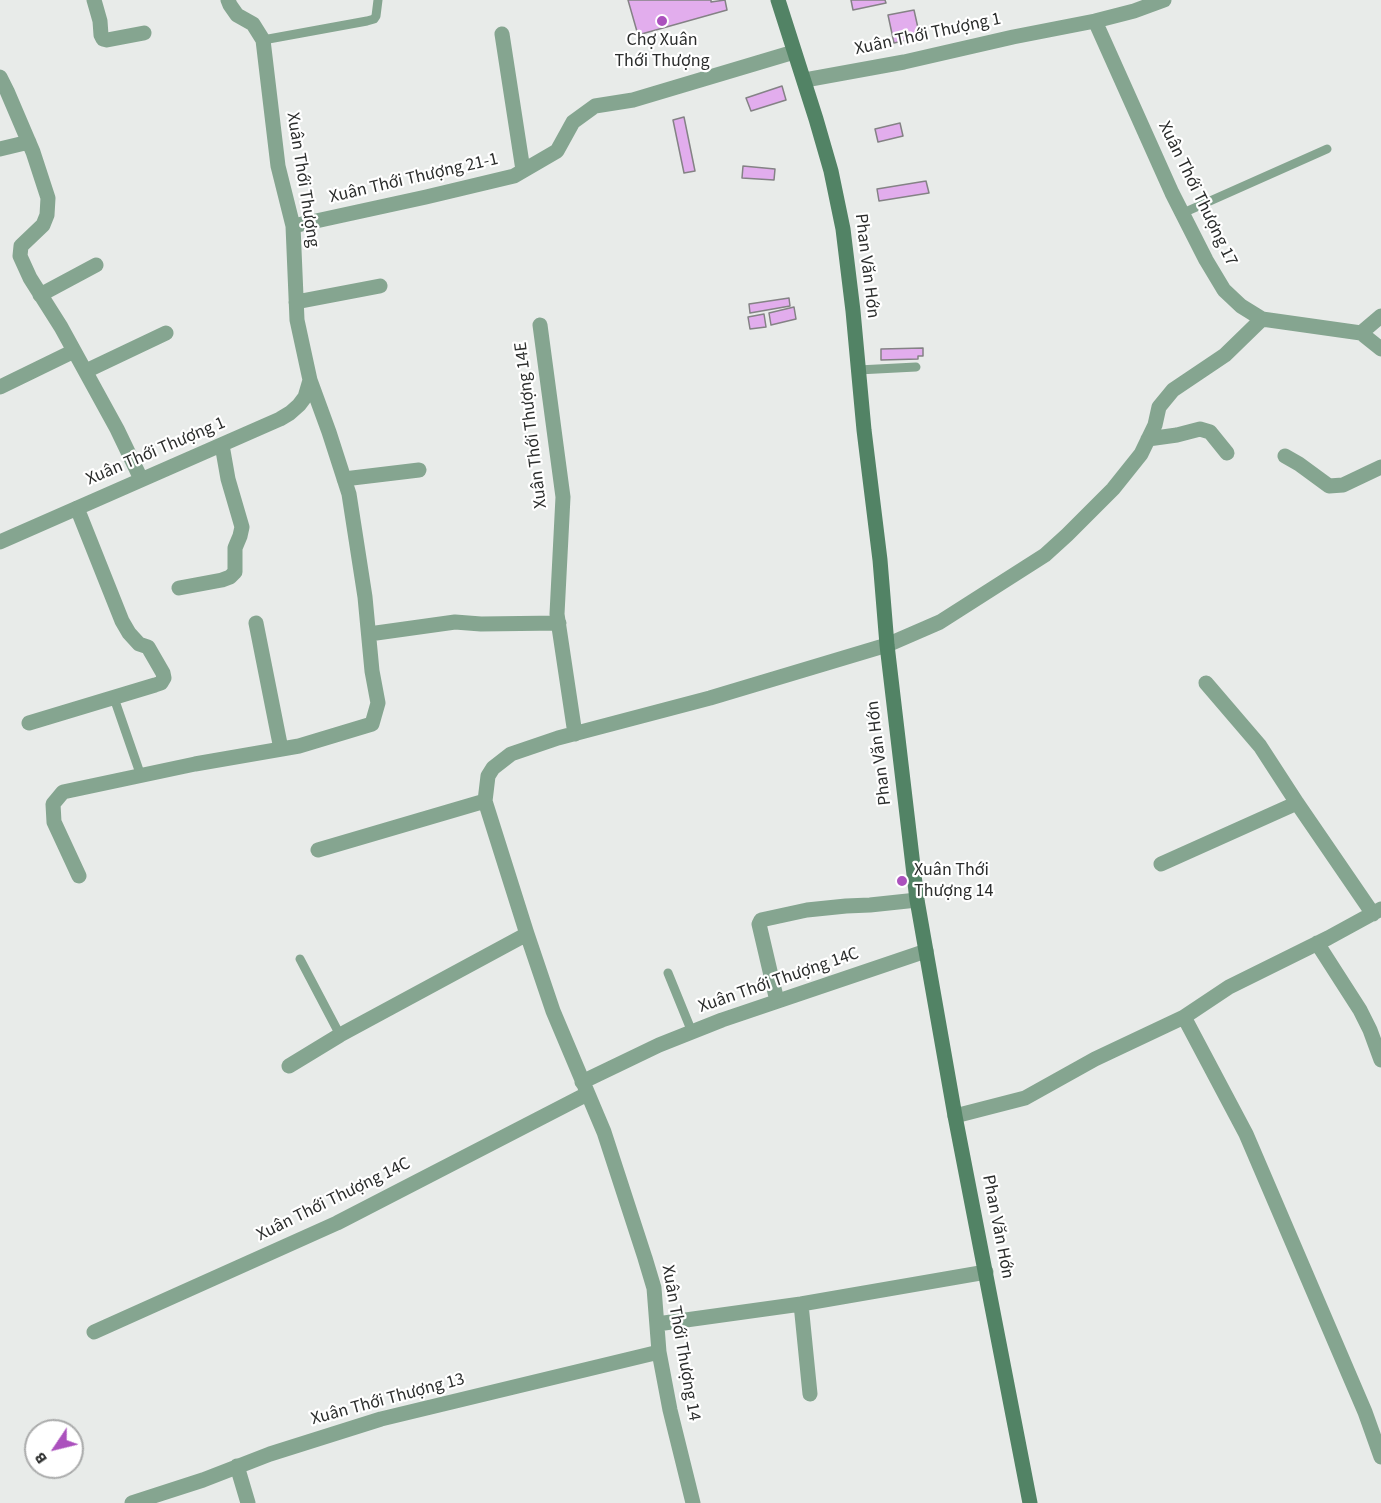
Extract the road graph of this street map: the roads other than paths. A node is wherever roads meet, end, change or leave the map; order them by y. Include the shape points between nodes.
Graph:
1 (94, 0) edge
2 (228, 0) edge
3 (378, 0) edge
4 (778, 0) edge
5 (1164, 0) edge
6 (1095, 21) junction
7 (144, 33) dead end
8 (502, 34) dead end
9 (263, 40) junction
10 (794, 52) junction
11 (0, 77) edge
12 (805, 80) junction
13 (28, 142) junction
14 (0, 149) edge
15 (1327, 149) dead end
16 (523, 170) junction
17 (1183, 213) junction
18 (293, 226) junction
19 (96, 265) dead end
20 (380, 286) dead end
21 (40, 295) junction
22 (296, 302) junction
23 (1381, 316) edge
24 (1262, 319) junction
25 (540, 325) dead end
26 (166, 333) dead end
27 (1361, 333) junction
28 (1381, 349) edge
29 (75, 351) junction
30 (916, 367) dead end
31 (858, 370) junction
32 (86, 371) junction
33 (310, 380) junction
34 (0, 387) edge
35 (1148, 439) junction
36 (222, 445) junction
37 (1227, 453) dead end
38 (1285, 456) dead end
39 (1381, 467) edge
40 (419, 470) dead end
41 (344, 478) junction
42 (141, 479) junction
43 (77, 508) junction
44 (0, 542) edge
45 (179, 588) dead end
46 (256, 623) dead end
47 (559, 623) junction
48 (369, 634) junction
49 (887, 645) junction
50 (1206, 683) dead end
51 (114, 698) junction
52 (29, 723) dead end
53 (575, 734) junction
54 (281, 749) junction
55 (141, 776) junction
56 (485, 801) junction
57 (1298, 803) junction
58 (318, 850) dead end
59 (1161, 864) dead end
60 (79, 876) dead end
61 (917, 900) junction
62 (1377, 911) edge
63 (527, 934) junction
64 (1317, 943) junction
65 (926, 951) junction
66 (300, 959) dead end
67 (668, 973) dead end
68 (777, 1001) junction
69 (1184, 1017) junction
70 (692, 1032) junction
71 (340, 1035) junction
72 (1381, 1058) edge
73 (289, 1066) dead end
74 (584, 1088) junction
75 (955, 1116) junction
76 (986, 1272) junction
77 (801, 1305) junction
78 (657, 1324) junction
79 (94, 1332) dead end
80 (659, 1352) junction
81 (810, 1394) dead end
82 (1381, 1457) edge
83 (237, 1467) junction
84 (132, 1503) edge
85 (248, 1503) edge
86 (693, 1503) edge
87 (1030, 1503) edge

1 - 7 street via 103,39
2 - 9 street via 240,17 253,24
3 - 9 lane via 374,19
4 - 10 main road, Phan Văn Hớn
5 - 6 street, Xuân Thới Thượng 1
6 - 12 street, Xuân Thới Thượng 1
6 - 17 street, Xuân Thới Thượng 17
8 - 16 street
9 - 18 street, Xuân Thới Thượng via 278,166
10 - 12 main road, Phan Văn Hớn
10 - 16 street, Xuân Thới Thượng 21-1 via 633,100 595,106 573,122 557,151
11 - 13 street
12 - 31 main road, Phan Văn Hớn via 843,229
13 - 14 street
13 - 21 street via 48,198 47,215 43,225 21,246 20,256
15 - 17 lane
16 - 18 street, Xuân Thới Thượng 21-1 via 470,187
17 - 24 street, Xuân Thới Thượng 17 via 1224,290
18 - 22 street, Xuân Thới Thượng
19 - 21 street
20 - 22 street
21 - 29 street
22 - 33 street, Xuân Thới Thượng
23 - 27 street
24 - 27 street, Xuân Thới Thượng 17
24 - 35 street, Xuân Thới Thượng 14 via 1225,355 1173,390 1159,407
25 - 47 street, Xuân Thới Thượng 14E via 564,497
26 - 32 street
27 - 28 street
29 - 32 street
29 - 34 street
30 - 31 lane
31 - 49 main road, Phan Văn Hớn
32 - 42 street
33 - 36 street, Xuân Thới Thượng 1 via 305,397 290,413
33 - 41 street, Xuân Thới Thượng
35 - 37 street via 1200,429 1210,432
35 - 49 street, Xuân Thới Thượng 14 via 1113,489 1045,555 940,622
36 - 42 street, Xuân Thới Thượng 1
36 - 45 street via 242,527 235,548 235,572 222,580
38 - 39 street via 1329,486 1343,485
40 - 41 street
41 - 48 street, Xuân Thới Thượng
42 - 43 street, Xuân Thới Thượng 1
43 - 44 street, Xuân Thới Thượng 1
43 - 51 street via 122,621 139,644 148,647 164,678 161,683
46 - 54 street
47 - 48 street via 455,622
47 - 53 street, Xuân Thới Thượng 14E
48 - 54 street, Xuân Thới Thượng via 378,703 372,724
49 - 53 street, Xuân Thới Thượng 14
49 - 61 main road, Phan Văn Hớn
50 - 57 street via 1260,746
51 - 52 street
51 - 55 lane
53 - 56 street, Xuân Thới Thượng 14 via 511,754 492,768
54 - 55 street
55 - 60 street via 63,792 53,804 54,822
56 - 58 street
56 - 63 street, Xuân Thới Thượng 14
57 - 59 street
57 - 62 street
61 - 65 main road, Phan Văn Hớn
61 - 68 street via 807,910 761,920
62 - 64 street
63 - 71 street
63 - 74 street, Xuân Thới Thượng 14
64 - 69 street via 1229,987
64 - 72 street via 1360,1010
65 - 68 street, Xuân Thới Thượng 14C
65 - 75 main road, Phan Văn Hớn
66 - 71 lane
67 - 70 lane
68 - 70 street, Xuân Thới Thượng 14C
69 - 75 street via 1024,1098
69 - 82 street via 1246,1134
70 - 74 street, Xuân Thới Thượng 14C via 659,1045
71 - 73 street
74 - 78 street, Xuân Thới Thượng 14 via 604,1132 645,1258 654,1288
74 - 79 street, Xuân Thới Thượng 14C via 337,1222
75 - 76 main road, Phan Văn Hớn
76 - 77 street
76 - 87 main road, Phan Văn Hớn
77 - 78 street
77 - 81 street
78 - 80 street, Xuân Thới Thượng 14
80 - 83 street, Xuân Thới Thượng 13 via 381,1419
80 - 86 street, Xuân Thới Thượng 14
83 - 84 street, Xuân Thới Thượng 13
83 - 85 street

